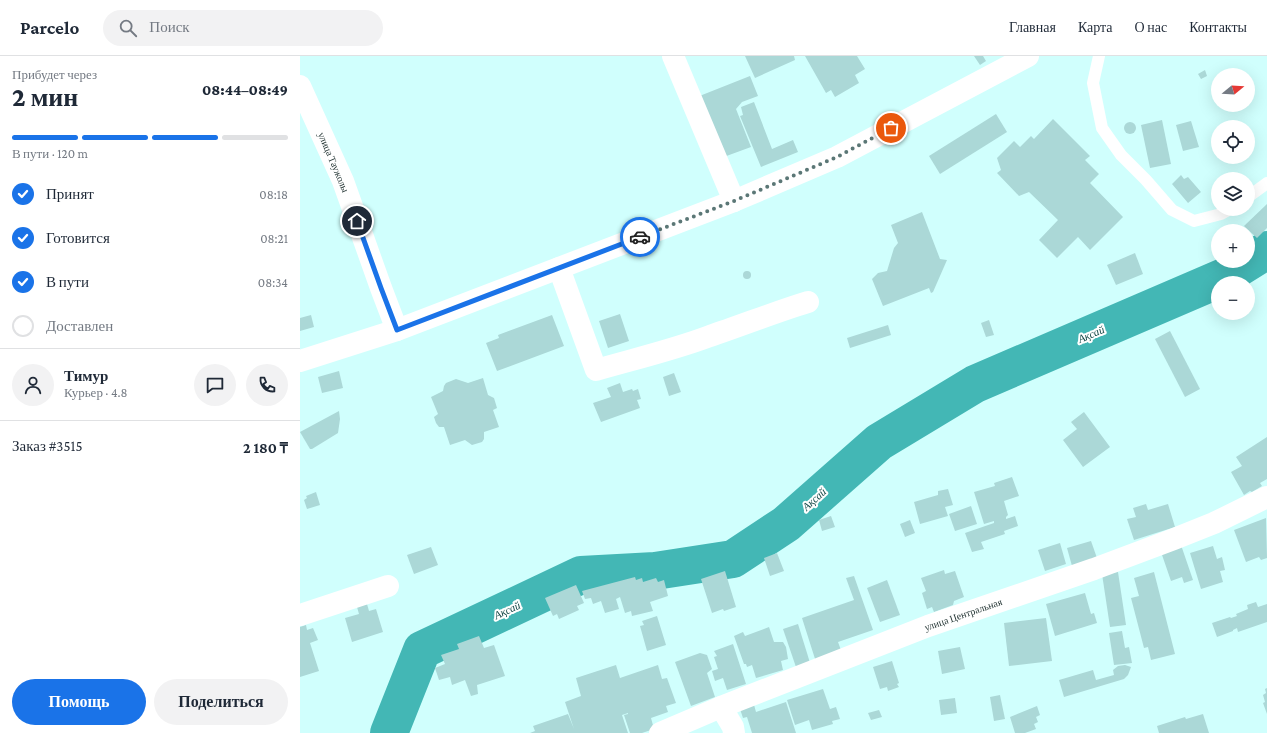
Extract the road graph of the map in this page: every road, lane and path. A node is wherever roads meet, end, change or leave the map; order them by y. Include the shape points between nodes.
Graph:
1 (673, 56) edge
2 (1028, 56) edge
3 (1099, 56) edge
4 (300, 86) edge
5 (1267, 183) edge
6 (1255, 192) edge
7 (734, 201) junction
8 (1213, 216) edge
9 (560, 268) junction
10 (808, 302) dead end
11 (397, 330) junction
12 (300, 361) edge
13 (1267, 497) edge
14 (388, 586) dead end
15 (300, 615) edge
16 (721, 707) junction
17 (660, 733) edge
18 (734, 733) edge

1 - 7 street
2 - 7 street via 837,157
3 - 8 lane via 1093,83 1102,128 1121,155 1172,210 1194,221
4 - 11 street, улица Таужолы via 343,181
5 - 6 lane
7 - 9 street
9 - 10 street via 596,370 709,337
9 - 11 street
11 - 12 street
13 - 16 street, улица Центральная via 1174,539 928,626
14 - 15 street
16 - 17 street, улица Центральная
16 - 18 street

